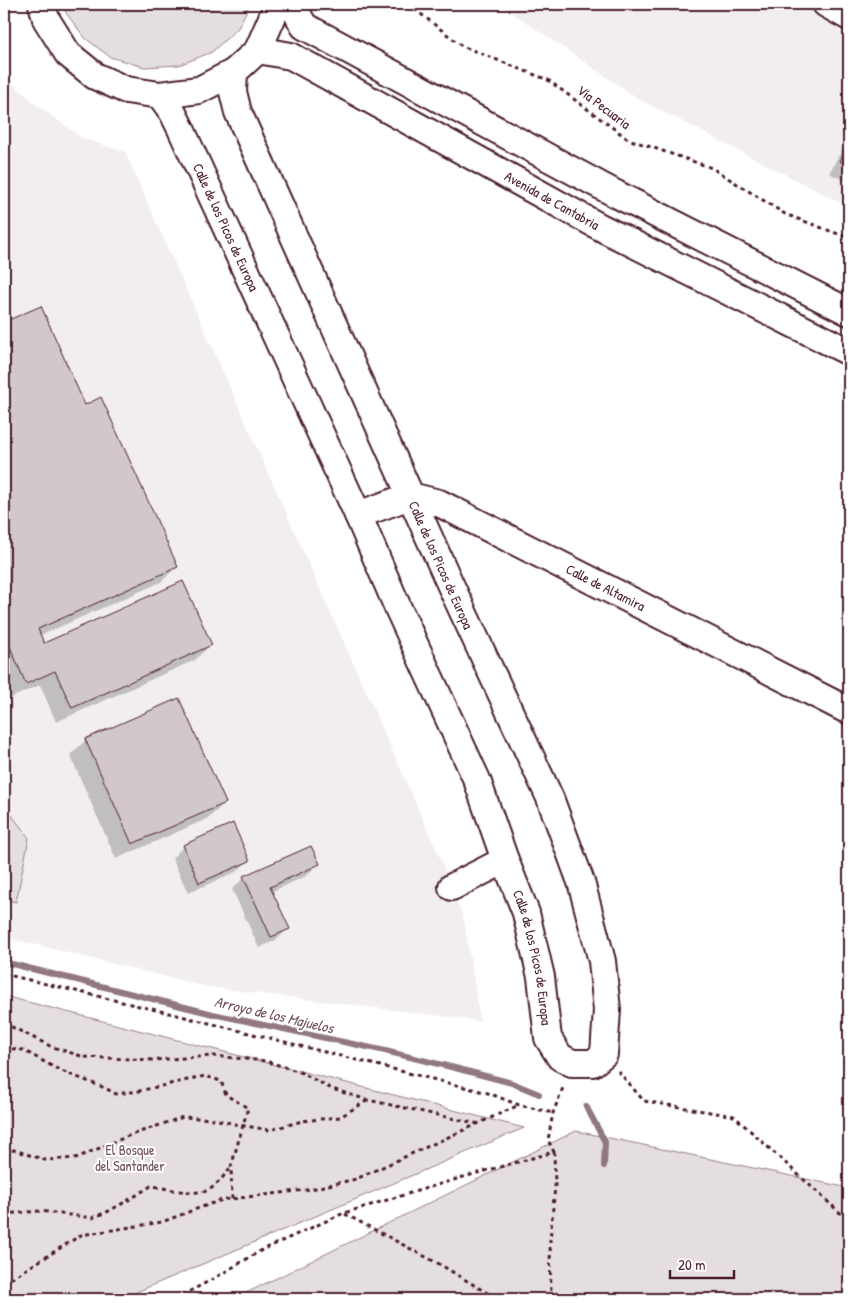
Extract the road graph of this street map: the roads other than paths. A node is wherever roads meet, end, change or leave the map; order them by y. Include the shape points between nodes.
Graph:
1 (42, 4) edge
2 (278, 4) edge
3 (292, 4) edge
4 (826, 4) edge
5 (849, 18) edge
6 (258, 50) junction
7 (234, 72) junction
8 (160, 95) junction
9 (849, 312) edge
10 (849, 352) edge
11 (410, 496) junction
12 (358, 515) junction
13 (849, 711) edge
14 (505, 860) junction
15 (452, 887) dead end

1 - 8 street via 46,19 68,54 95,76 126,90
2 - 6 street
3 - 9 street via 304,26 616,194
4 - 5 street
6 - 7 street
6 - 10 street, Avenida de Cantabria via 291,56 600,227
7 - 8 street via 199,90
7 - 11 street, Calle de los Picos de Europa via 233,92 238,112
8 - 12 street, Calle de los Picos de Europa via 181,129
11 - 12 street
11 - 13 street, Calle de Altamira via 439,503
11 - 14 street, Calle de los Picos de Europa via 550,798 582,882 602,961 607,1010 604,1054 592,1062 572,1063 560,1057 548,1038 541,977 526,913
12 - 14 street, Calle de los Picos de Europa via 477,780
14 - 15 street

